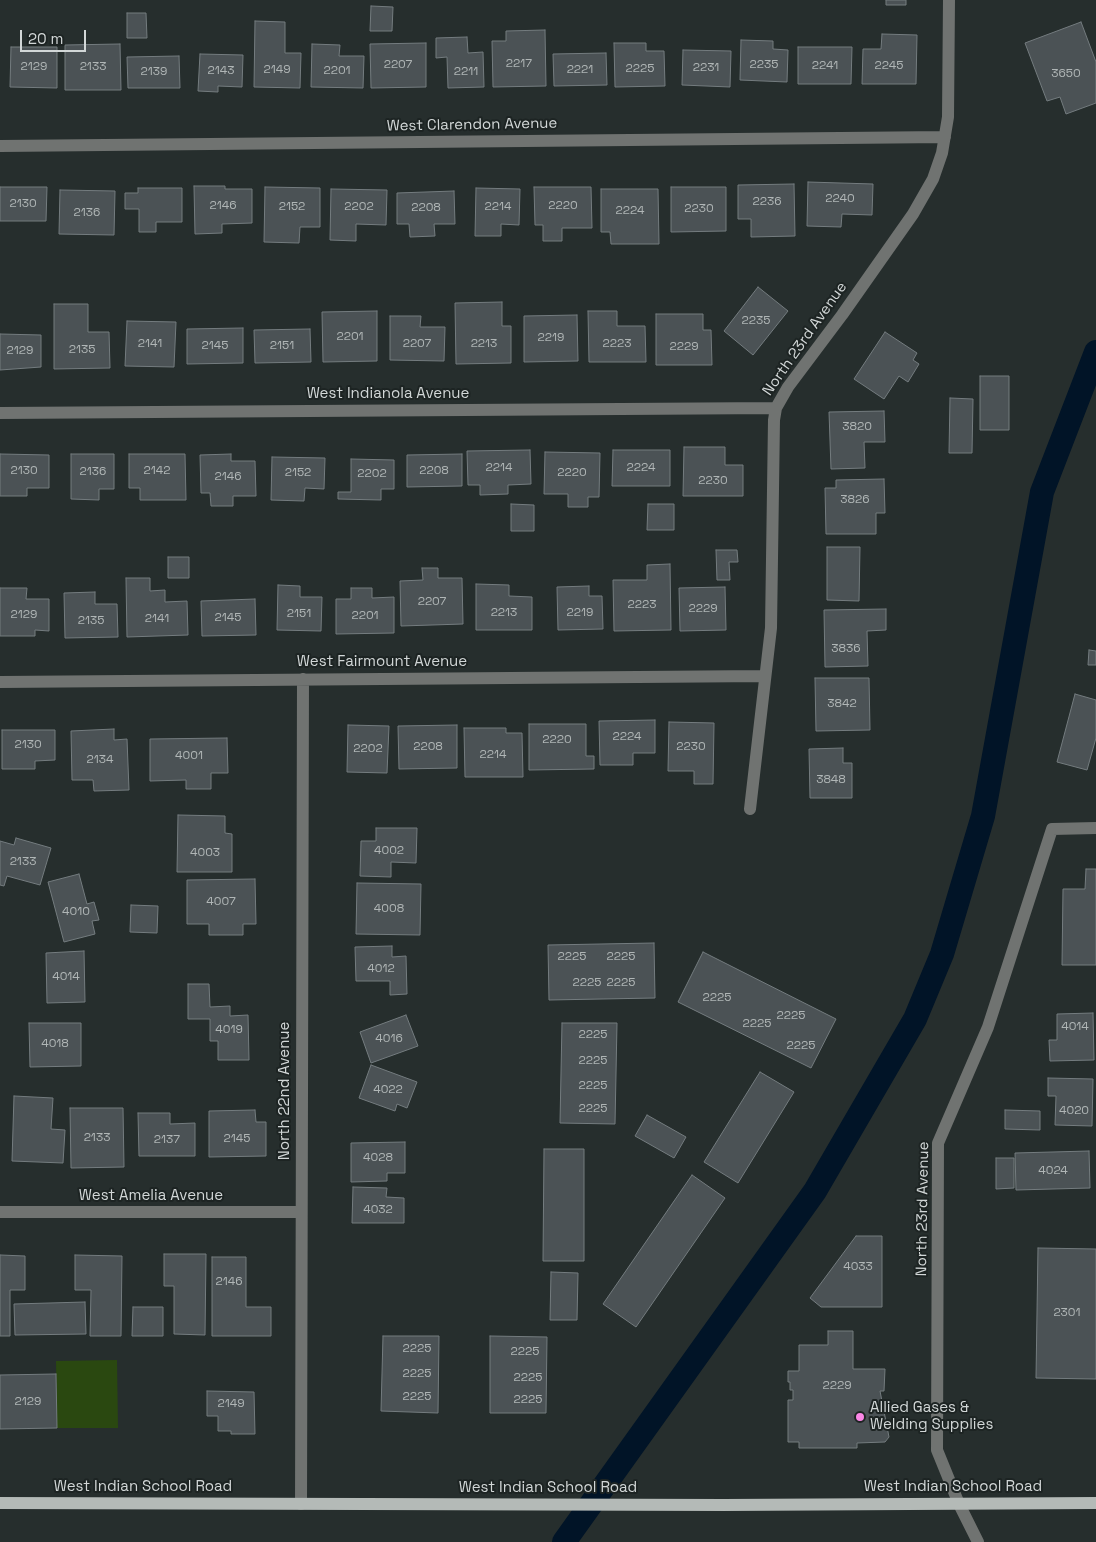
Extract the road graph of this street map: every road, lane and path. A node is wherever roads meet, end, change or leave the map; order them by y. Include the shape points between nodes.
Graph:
1 (950, 0) edge
2 (945, 137) junction
3 (0, 146) edge
4 (776, 408) junction
5 (0, 413) edge
6 (765, 676) junction
7 (304, 679) junction
8 (0, 682) edge
9 (750, 809) dead end
10 (1096, 828) edge
11 (0, 1212) edge
12 (301, 1212) junction
13 (1096, 1502) edge
14 (0, 1503) edge
15 (301, 1504) junction
16 (959, 1504) junction
17 (978, 1542) edge

1 - 2 street, North 23rd Avenue
2 - 3 street, West Clarendon Avenue
2 - 4 street, North 23rd Avenue via 926,195
4 - 5 street, West Indianola Avenue
4 - 6 street, North 23rd Avenue via 771,628
6 - 7 street, West Fairmount Avenue
6 - 9 street, North 23rd Avenue
7 - 8 street, West Fairmount Avenue
7 - 12 street, North 22nd Avenue
10 - 16 street, North 23rd Avenue via 1052,829 988,1027 938,1143 937,1450
11 - 12 street, West Amelia Avenue
12 - 15 street, North 22nd Avenue
13 - 16 main road, West Indian School Road
14 - 15 main road, West Indian School Road
15 - 16 main road, West Indian School Road
16 - 17 street, North 23rd Avenue

